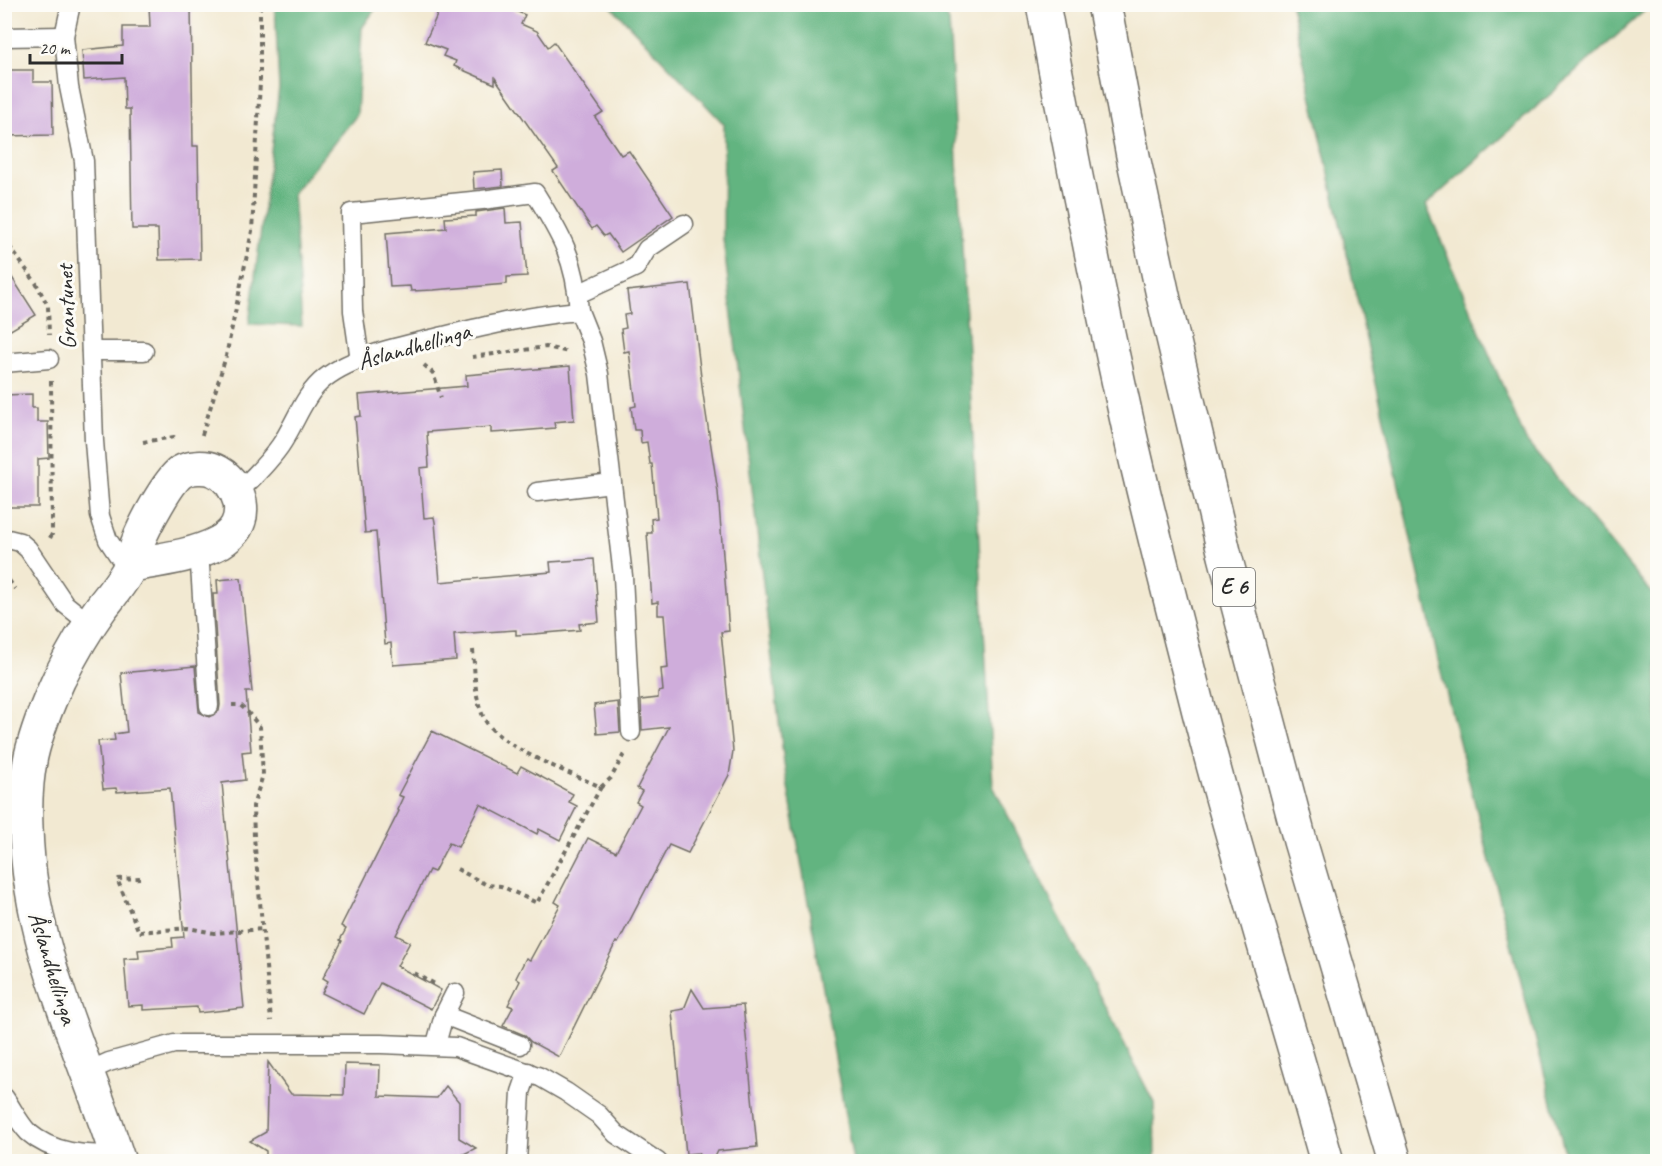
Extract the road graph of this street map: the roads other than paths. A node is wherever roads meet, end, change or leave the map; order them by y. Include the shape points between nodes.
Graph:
1 (71, 4) edge
2 (1043, 4) edge
3 (1104, 4) edge
4 (64, 36) junction
5 (4, 37) edge
6 (684, 224) dead end
7 (578, 303) junction
8 (91, 351) junction
9 (144, 351) dead end
10 (49, 359) road end
11 (360, 360) junction
12 (4, 363) edge
13 (612, 483) junction
14 (537, 492) dead end
15 (237, 493) junction
16 (4, 538) edge
17 (199, 550) junction
18 (130, 568) junction
19 (90, 624) junction
20 (209, 706) road end
21 (631, 732) road end
22 (455, 993) dead end
23 (444, 1015) junction
24 (436, 1044) junction
25 (520, 1046) dead end
26 (87, 1072) junction
27 (528, 1072) junction
28 (4, 1097) edge
29 (118, 1157) edge
30 (517, 1161) edge
31 (658, 1161) edge
32 (1327, 1161) edge
33 (1395, 1161) edge

1 - 4 lane, Grantunet
2 - 32 main road via 1097,280 1161,563 1235,844
3 - 33 main road, E 6 via 1164,300 1226,556 1300,841
4 - 5 lane
4 - 8 lane, Grantunet via 69,87 84,161
6 - 7 lane via 647,249 636,267
7 - 11 lane, Åslandhellinga via 552,313 395,347
7 - 11 lane via 571,258 535,193 351,213 353,311
7 - 13 lane via 597,363
8 - 9 lane
8 - 18 lane, Grantunet via 100,516 108,540
10 - 12 lane
11 - 15 lane, Åslandhellinga via 325,378 311,392 281,444
13 - 14 lane
13 - 21 lane via 627,628
15 - 17 main road via 238,526 225,539
15 - 18 main road, Åslandhellinga via 220,472 209,468 182,471 170,484 138,542
16 - 19 lane via 20,542 28,549 65,604
17 - 18 main road
17 - 20 lane
18 - 19 main road, Åslandhellinga
19 - 26 main road, Åslandhellinga via 43,719 31,757 25,803 27,854 45,953
22 - 23 lane
23 - 24 lane
23 - 25 lane
24 - 26 lane via 174,1044
24 - 27 lane
26 - 29 main road, Åslandhellinga
27 - 30 lane via 520,1092
27 - 31 lane via 599,1114 616,1134
28 - 29 lane, Åslandhellinga via 27,1131 49,1146

